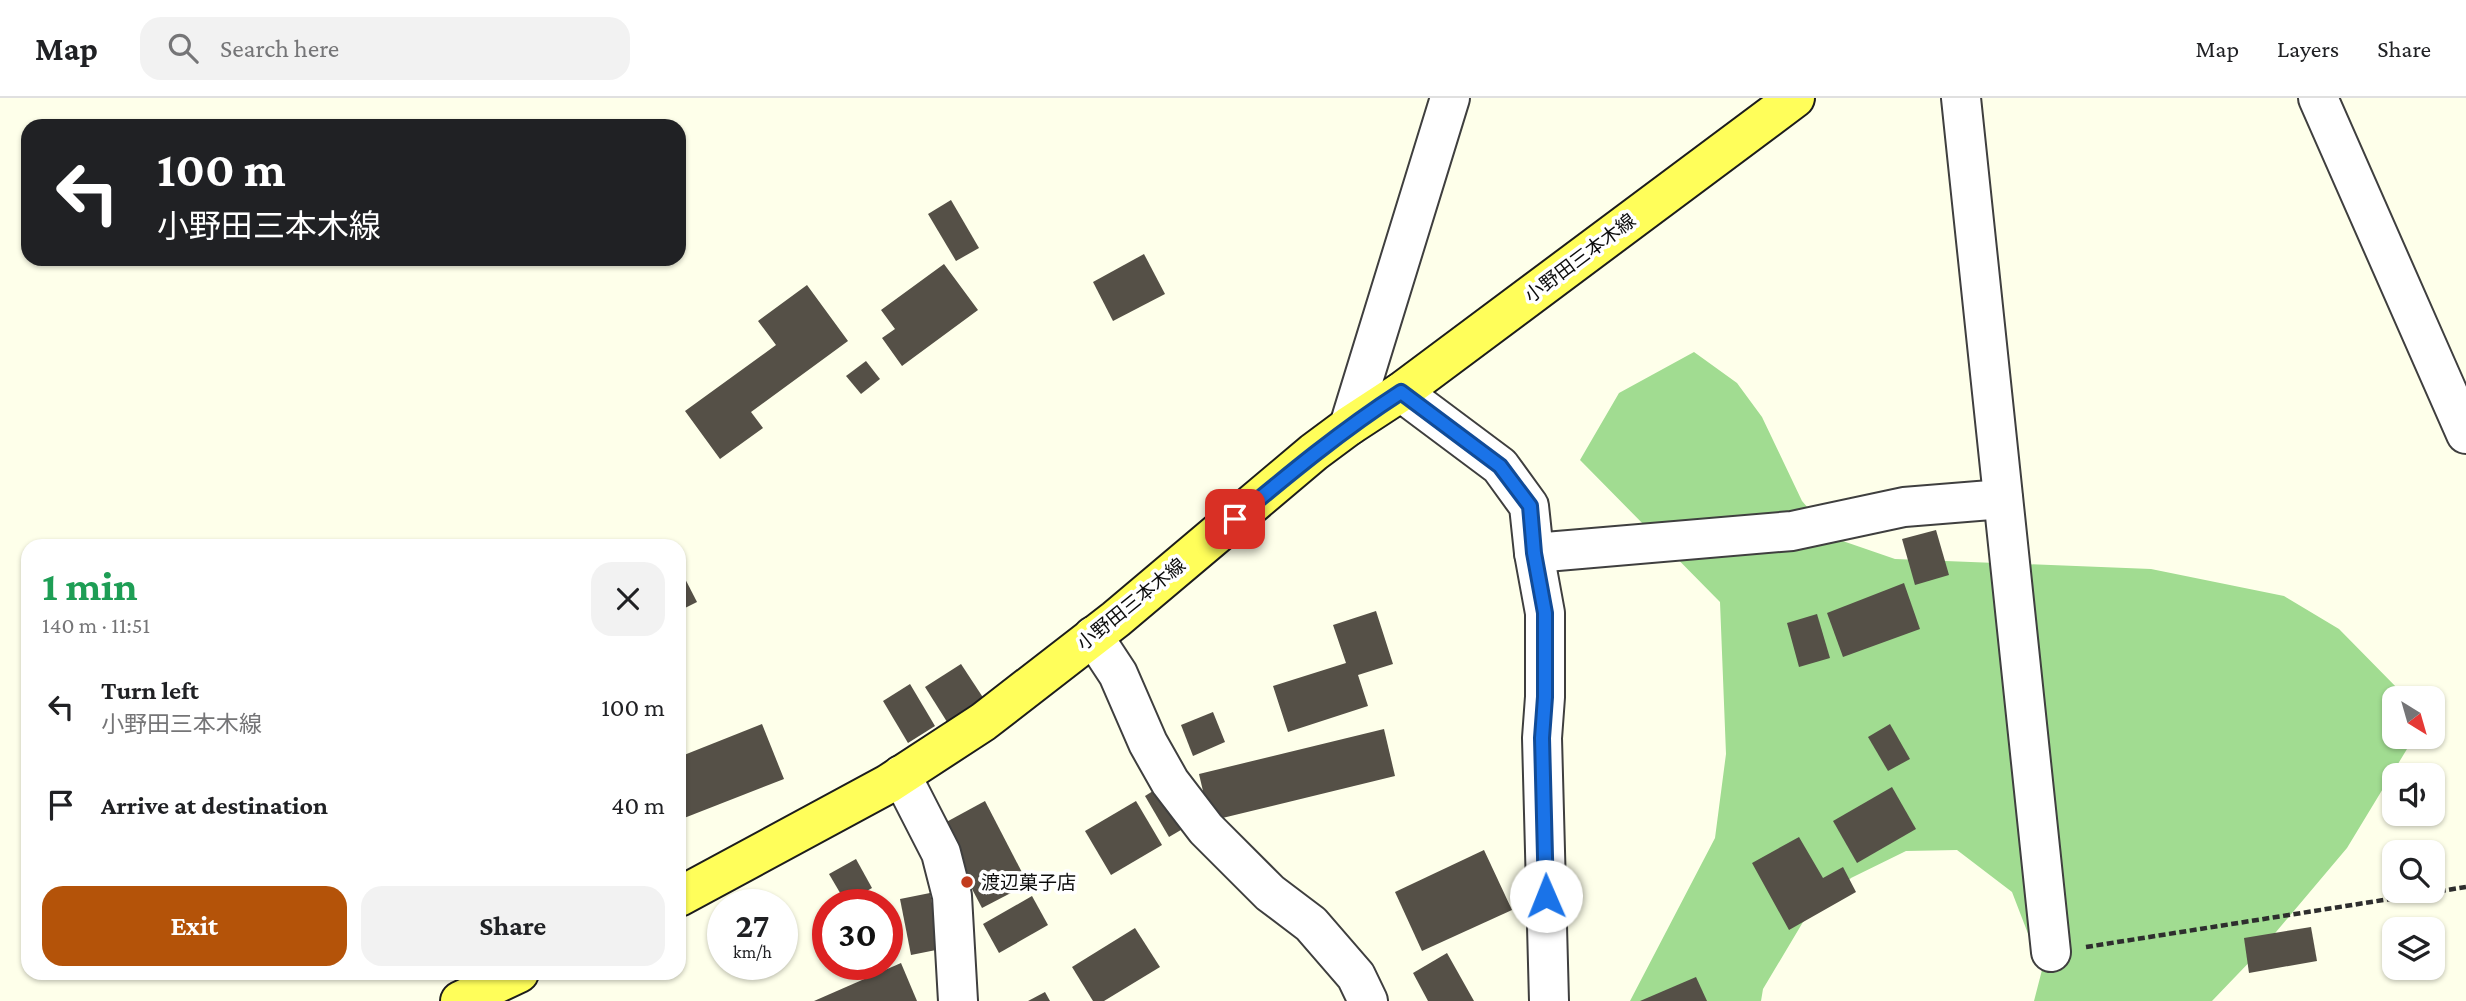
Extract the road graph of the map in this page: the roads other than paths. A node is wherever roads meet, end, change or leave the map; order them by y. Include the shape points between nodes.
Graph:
1 (1450, 98) edge
2 (1795, 98) edge
3 (1961, 98) edge
4 (2318, 98) edge
5 (1401, 392) junction
6 (1349, 426) junction
7 (2466, 434) edge
8 (2003, 499) junction
9 (1534, 553) junction
10 (1093, 636) junction
11 (901, 775) junction
12 (686, 893) edge
13 (2051, 952) road end
14 (504, 980) edge
15 (460, 1001) edge
16 (958, 1001) edge
17 (1368, 1001) edge
18 (1549, 1001) edge

1 - 6 street
2 - 5 main road, 小野田三本木線
3 - 8 street
4 - 7 street
5 - 6 main road, 小野田三本木線
5 - 9 street via 1500,466 1530,506
6 - 10 main road, 小野田三本木線
8 - 9 street via 1904,507 1792,531
8 - 13 street
9 - 18 street via 1545,613 1542,738
10 - 11 main road, 小野田三本木線 via 982,722
10 - 17 street via 1118,674 1170,782 1206,829 1270,894 1311,924 1356,976
11 - 12 main road, 小野田三本木線
11 - 16 street via 941,853 952,896
14 - 15 main road

